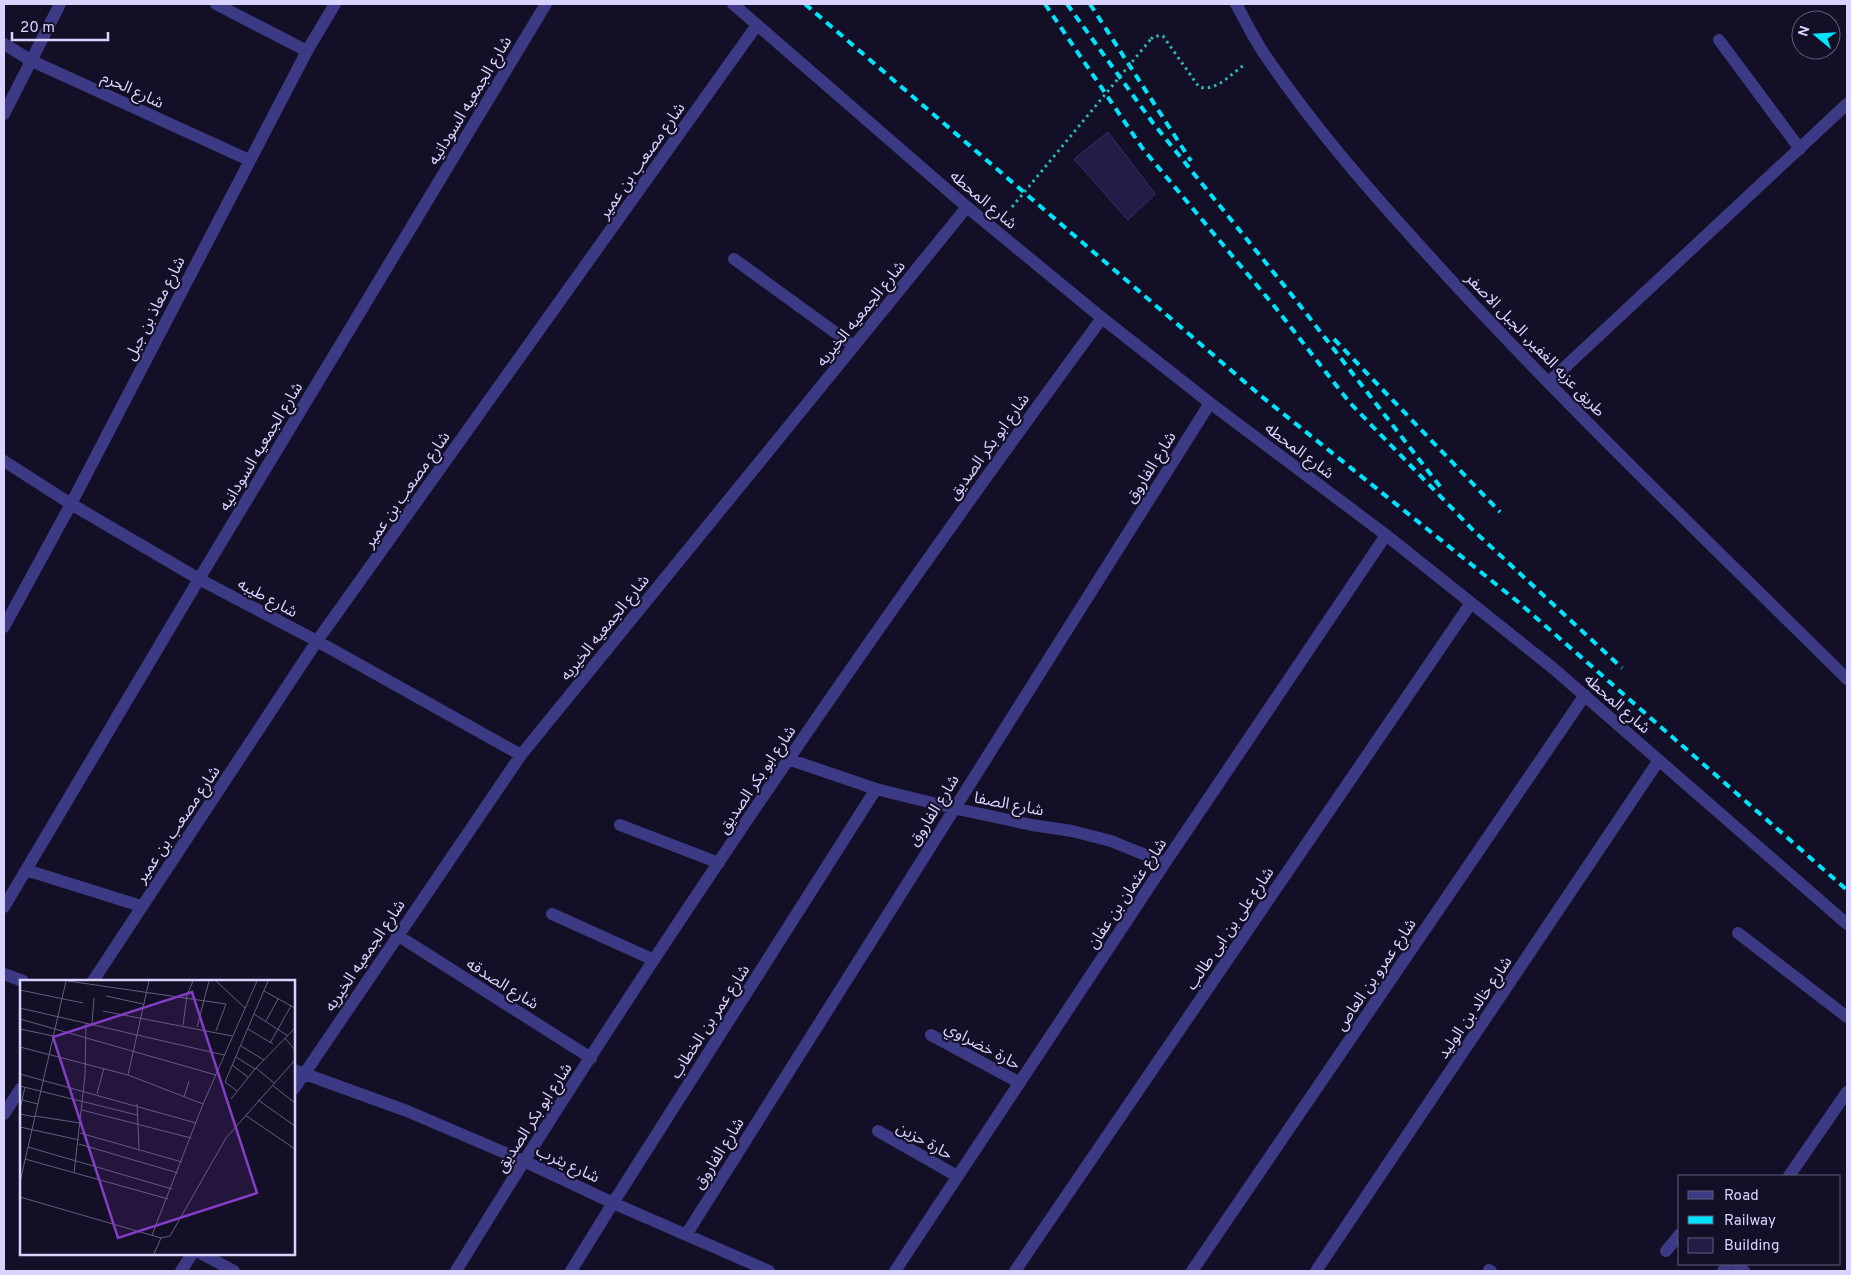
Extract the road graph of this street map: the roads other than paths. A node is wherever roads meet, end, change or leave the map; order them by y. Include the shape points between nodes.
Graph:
1 (60, 4) edge
2 (216, 4) edge
3 (335, 4) edge
4 (546, 4) edge
5 (733, 4) edge
6 (1236, 4) edge
7 (757, 25) junction
8 (1719, 40) dead end
9 (4, 44) edge
10 (307, 51) junction
11 (32, 61) junction
12 (1847, 104) edge
13 (4, 114) edge
14 (1800, 149) junction
15 (249, 160) junction
16 (967, 206) junction
17 (734, 258) dead end
18 (1102, 318) junction
19 (854, 346) junction
20 (1549, 382) junction
21 (1210, 403) junction
22 (4, 461) edge
23 (71, 504) junction
24 (1386, 535) junction
25 (198, 579) junction
26 (1471, 603) junction
27 (4, 627) edge
28 (317, 641) junction
29 (1847, 679) edge
30 (1585, 695) junction
31 (521, 755) junction
32 (788, 759) junction
33 (1659, 760) junction
34 (876, 789) junction
35 (953, 808) junction
36 (620, 825) dead end
37 (719, 863) junction
38 (1165, 863) junction
39 (26, 870) junction
40 (142, 906) junction
41 (4, 907) edge
42 (552, 914) dead end
43 (1847, 924) edge
44 (1738, 933) dead end
45 (398, 935) junction
46 (654, 960) junction
47 (4, 974) edge
48 (21, 980) edge
49 (94, 980) edge
50 (1847, 1017) edge
51 (931, 1035) dead end
52 (590, 1058) junction
53 (299, 1071) edge
54 (1020, 1082) junction
55 (295, 1085) edge
56 (20, 1090) edge
57 (1847, 1092) edge
58 (4, 1114) edge
59 (878, 1131) dead end
60 (524, 1161) junction
61 (1790, 1175) edge
62 (957, 1176) junction
63 (612, 1203) junction
64 (686, 1235) junction
65 (1678, 1237) edge
66 (1666, 1252) dead end
67 (191, 1255) edge
68 (204, 1255) edge
69 (181, 1271) edge
70 (234, 1271) edge
71 (456, 1271) edge
72 (571, 1271) edge
73 (769, 1271) edge
74 (895, 1271) edge
75 (1015, 1271) edge
76 (1192, 1271) edge
77 (1316, 1271) edge

1 - 11 street
2 - 10 street
3 - 10 street, شارع معاذ بن جبل
4 - 25 street, شارع الجمعيه السودانيه
5 - 7 street, شارع المحطه
6 - 20 street, طريق عزبه الغفير, الجبل الاصفر via 1262,50 1370,189
7 - 16 street, شارع المحطه
7 - 28 street, شارع مصعب بن عمير
8 - 14 street
9 - 11 street, شارع الحرم
10 - 15 street, شارع معاذ بن جبل
11 - 13 street
11 - 15 street, شارع الحرم
12 - 14 street
14 - 20 street
15 - 23 street, شارع معاذ بن جبل
16 - 18 street, شارع المحطه
16 - 19 street, شارع الجمعيه الخيريه
17 - 19 street
18 - 21 street, شارع المحطه
18 - 32 street, شارع ابو بكر الصديق via 970,497
19 - 31 street, شارع الجمعيه الخيريه
20 - 29 street, طريق عزبه الغفير, الجبل الاصفر
21 - 24 street, شارع المحطه
21 - 35 street, شارع الفاروق
22 - 23 street, شارع طيبه
23 - 25 street, شارع طيبه
23 - 27 street, شارع معاذ بن جبل
24 - 26 street, شارع المحطه
24 - 38 street, شارع عثمان بن عفان
25 - 28 street, شارع طيبه
25 - 39 street, شارع الجمعيه السودانيه
26 - 30 street, شارع المحطه
26 - 75 street, شارع على بن ابى طالب
28 - 31 street, شارع طيبه
28 - 40 street, شارع مصعب بن عمير
30 - 33 street, شارع المحطه
30 - 76 street, شارع عمرو بن العاص
31 - 45 street, شارع الجمعيه الخيريه
32 - 34 street, شارع الصفا
32 - 37 street, شارع ابو بكر الصديق
33 - 43 street, شارع المحطه
33 - 77 street, شارع خالد بن الوليد
34 - 35 street, شارع الصفا
34 - 63 street, شارع عمر بن الخطاب
35 - 38 street, شارع الصفا via 1111,841
35 - 64 street, شارع الفاروق
36 - 37 street
37 - 46 street, شارع ابو بكر الصديق
38 - 54 street, شارع عثمان بن عفان
39 - 40 street
39 - 41 street, شارع الجمعيه السودانيه
40 - 49 street, شارع مصعب بن عمير
42 - 46 street
44 - 50 street
45 - 52 street, شارع الصدقه
45 - 53 street, شارع الجمعيه الخيريه
46 - 52 street, شارع ابو بكر الصديق
47 - 48 street
51 - 54 street, حارة خضراوي
52 - 60 street, شارع ابو بكر الصديق
53 - 55 street, شارع الجمعيه الخيريه
53 - 60 street, شارع يثرب via 407,1111
54 - 62 street, شارع عثمان بن عفان
56 - 58 street
57 - 61 street
59 - 62 street, حارة حزين
60 - 63 street, شارع يثرب
60 - 71 street, شارع ابو بكر الصديق
62 - 74 street, شارع عثمان بن عفان
63 - 64 street, شارع يثرب
63 - 72 street, شارع عمر بن الخطاب
64 - 73 street, شارع يثرب
65 - 66 street
67 - 69 street
68 - 70 street

